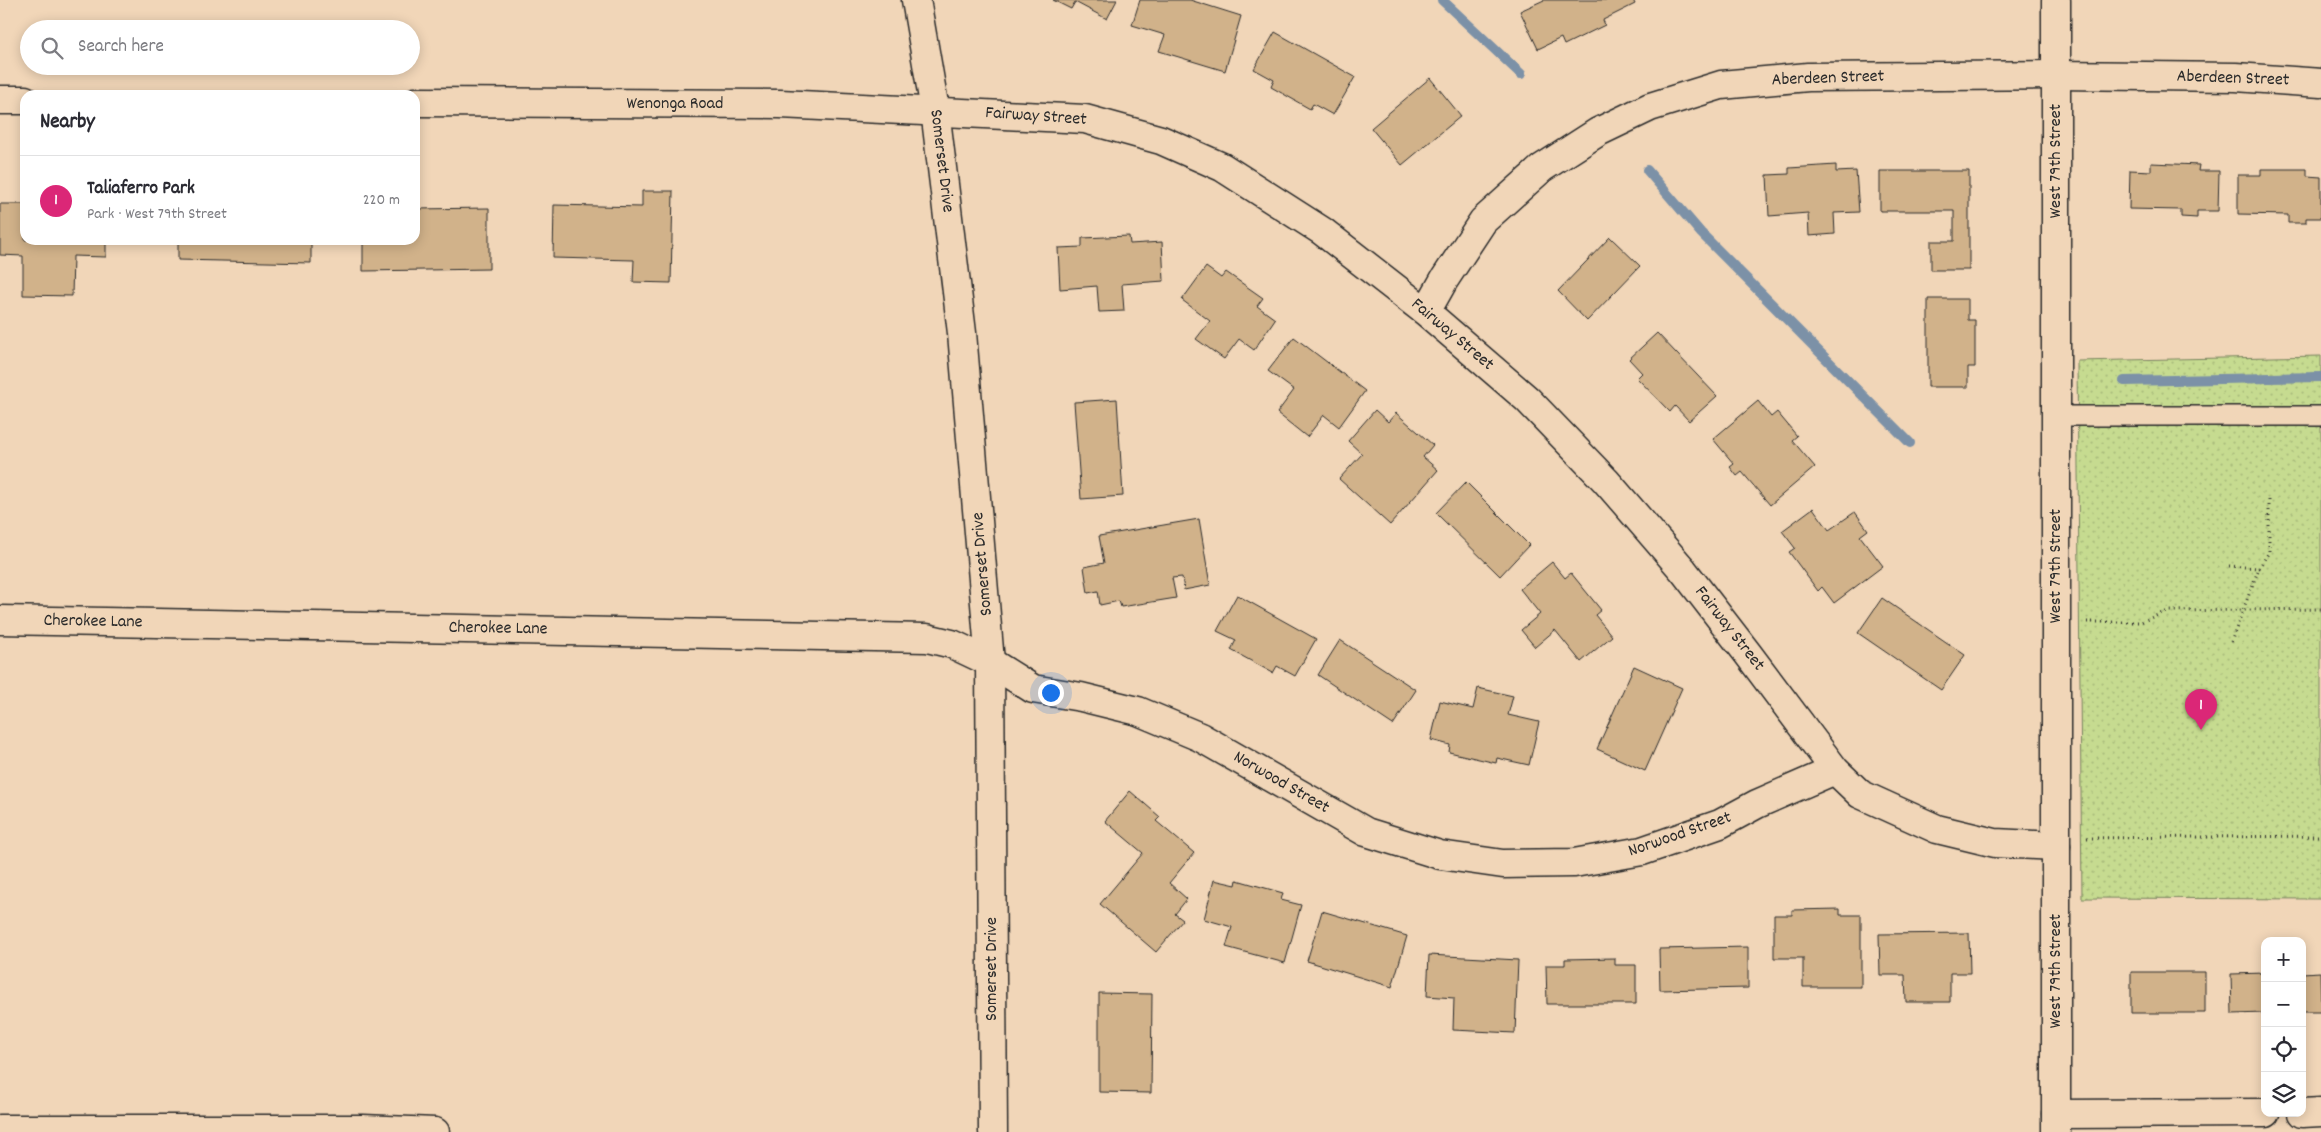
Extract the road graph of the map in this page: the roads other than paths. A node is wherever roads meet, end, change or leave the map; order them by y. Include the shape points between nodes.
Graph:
1 (916, 0) edge
2 (2056, 0) edge
3 (2056, 75) junction
4 (2321, 83) edge
5 (0, 100) edge
6 (20, 100) edge
7 (420, 102) edge
8 (934, 110) junction
9 (1426, 312) junction
10 (2056, 416) junction
11 (2321, 416) edge
12 (0, 620) edge
13 (990, 662) junction
14 (1835, 770) junction
15 (2069, 842) junction
16 (2306, 1112) edge
17 (2321, 1112) edge
18 (2261, 1113) edge
19 (2056, 1123) edge
20 (0, 1129) edge
21 (435, 1132) edge
22 (993, 1132) edge

1 - 8 street, Somerset Drive
2 - 3 street, West 79th Street
3 - 4 street, Aberdeen Street via 2236,77
3 - 9 street, Aberdeen Street via 1808,77 1721,85 1650,107 1598,132 1542,168 1483,221
3 - 10 street, West 79th Street
5 - 6 street
7 - 8 street, Wenonga Road via 780,104
8 - 9 street, Fairway Street via 1085,119 1161,140 1222,167 1270,197 1322,232
8 - 13 street, Somerset Drive via 962,343
9 - 14 street, Fairway Street via 1526,399 1606,481 1683,570
10 - 11 lane
10 - 15 street, West 79th Street
12 - 13 street, Cherokee Lane via 911,637 952,644
13 - 14 street, Norwood Street via 1033,689 1138,711 1200,736 1366,832 1440,855 1503,864 1574,863 1642,852 1720,824
13 - 22 street, Somerset Drive
14 - 15 street via 1860,794 1937,829 1995,843
15 - 19 street, West 79th Street
16 - 17 street
18 - 19 street
20 - 21 street

